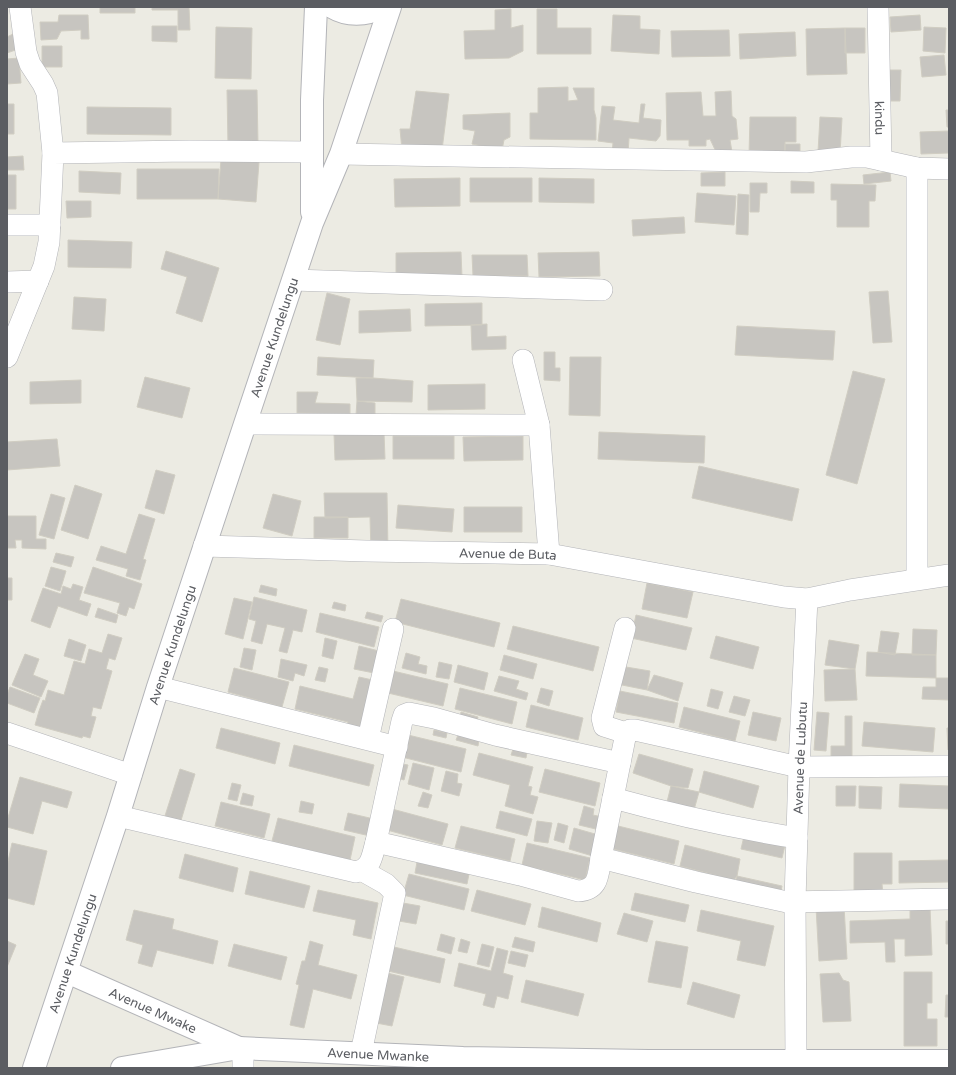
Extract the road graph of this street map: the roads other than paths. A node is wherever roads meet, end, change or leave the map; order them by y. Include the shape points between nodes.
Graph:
1 (20, 7) edge
2 (316, 7) edge
3 (332, 7) edge
4 (381, 7) edge
5 (390, 7) edge
6 (878, 7) edge
7 (312, 152) junction
8 (53, 153) junction
9 (341, 154) junction
10 (881, 160) junction
11 (918, 168) junction
12 (949, 169) edge
13 (312, 223) junction
14 (7, 225) edge
15 (50, 225) junction
16 (293, 280) junction
17 (38, 281) junction
18 (7, 282) edge
19 (602, 290) dead end
20 (7, 357) edge
21 (523, 360) dead end
22 (245, 424) junction
23 (539, 425) junction
24 (204, 546) junction
25 (550, 554) junction
26 (949, 575) edge
27 (917, 579) junction
28 (807, 599) junction
29 (625, 628) dead end
30 (393, 629) dead end
31 (158, 687) junction
32 (7, 733) edge
33 (626, 733) junction
34 (368, 739) junction
35 (397, 747) junction
36 (620, 763) junction
37 (949, 766) edge
38 (799, 767) junction
39 (131, 775) junction
40 (614, 798) junction
41 (118, 816) junction
42 (797, 838) junction
43 (376, 842) junction
44 (601, 858) junction
45 (362, 871) junction
46 (949, 899) edge
47 (795, 902) junction
48 (67, 972) junction
49 (362, 1053) junction
50 (242, 1055) edge
51 (796, 1061) junction
52 (949, 1061) edge
53 (463, 1063) edge
54 (648, 1065) edge
55 (34, 1068) edge
56 (122, 1068) edge

1 - 8 street via 26,52 47,93
2 - 7 street
3 - 4 street via 355,14
5 - 9 street
6 - 10 street, kindu
7 - 8 street
7 - 13 street
8 - 15 street
9 - 10 street via 806,162 867,157
9 - 13 street
10 - 11 street
11 - 12 street
11 - 27 street
13 - 16 street, Avenue Kundelungu
14 - 15 street
15 - 17 street via 47,254
16 - 19 street
16 - 22 street, Avenue Kundelungu
17 - 18 street
17 - 20 street
21 - 23 street
22 - 23 street
22 - 24 street, Avenue Kundelungu
23 - 25 street
24 - 25 street, Avenue de Buta
24 - 31 street, Avenue Kundelungu
25 - 28 street, Avenue de Buta
26 - 27 street
27 - 28 street
28 - 38 street, Avenue de Lubutu
29 - 33 street via 602,718 604,726
30 - 34 street
31 - 34 street
31 - 39 street, Avenue Kundelungu
32 - 39 street
33 - 36 street
33 - 38 street via 635,730
34 - 35 street
35 - 36 street via 404,715 409,713
35 - 43 street
36 - 40 street
37 - 38 street
38 - 42 street, Avenue de Lubutu
39 - 41 street, Avenue Kundelungu
40 - 42 street via 747,830
40 - 44 street
41 - 45 street via 356,872
41 - 48 street, Avenue Kundelungu
42 - 47 street, Avenue de Lubutu
43 - 44 street via 578,891 591,888 596,883
43 - 45 street via 368,867
44 - 47 street via 696,882
45 - 49 street via 386,884 395,893
46 - 47 street
47 - 51 street, Avenue de Lubutu
48 - 50 street, Avenue Mwake
48 - 55 street, Avenue Kundelungu
49 - 50 street, Avenue Mwanke
49 - 53 street, Avenue Mwanke
50 - 56 street, Avenue Mwanke
51 - 52 street, Avenue Mwanke
51 - 54 street, Avenue Mwanke
53 - 54 street, Avenue Mwanke

